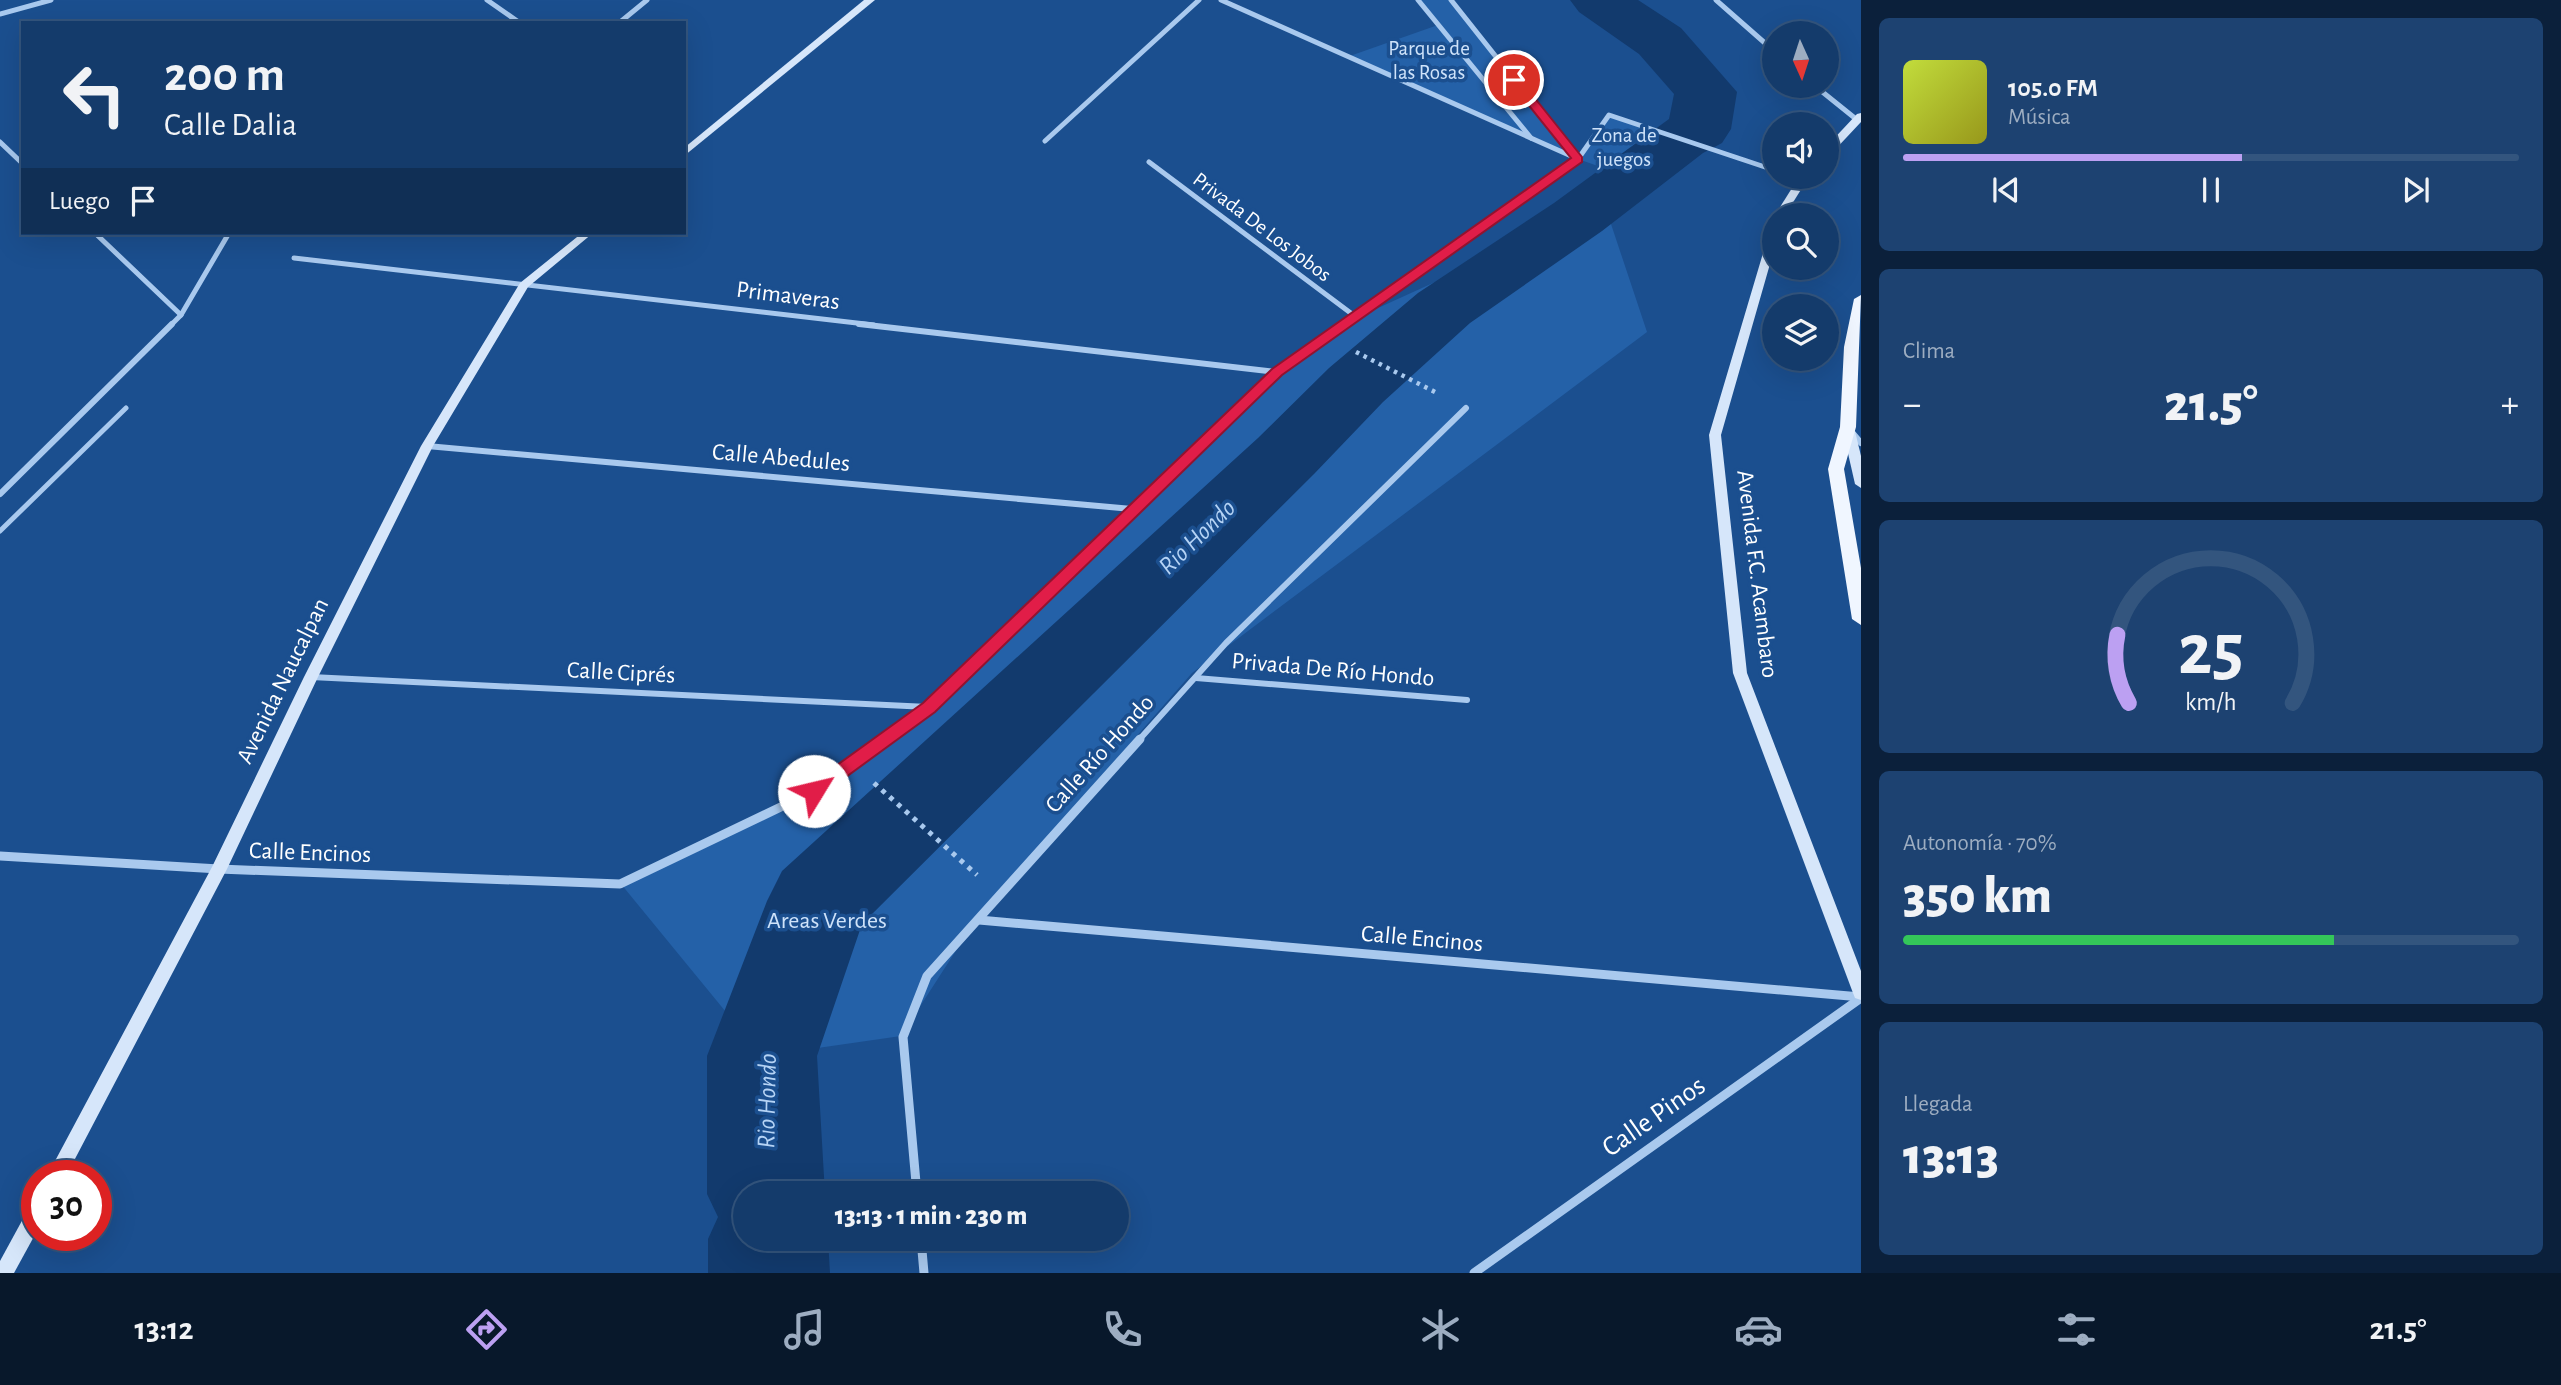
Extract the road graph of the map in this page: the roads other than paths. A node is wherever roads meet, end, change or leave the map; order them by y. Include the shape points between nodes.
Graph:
1 (51, 0) edge
2 (487, 0) edge
3 (647, 0) edge
4 (870, 0) edge
5 (1199, 0) edge
6 (1222, 0) edge
7 (1418, 0) edge
8 (1451, 0) edge
9 (1716, 0) edge
10 (0, 14) edge
11 (517, 21) edge
12 (621, 21) edge
13 (1762, 40) edge
14 (1831, 98) edge
15 (1858, 118) edge
16 (1839, 139) edge
17 (1045, 141) dead end
18 (1534, 141) junction
19 (0, 142) edge
20 (686, 151) edge
21 (1578, 159) junction
22 (21, 162) edge
23 (1149, 162) dead end
24 (1762, 166) edge
25 (96, 235) edge
26 (228, 235) edge
27 (586, 235) edge
28 (294, 258) dead end
29 (1762, 274) edge
30 (524, 285) junction
31 (1861, 299) edge
32 (181, 315) junction
33 (1356, 317) junction
34 (1277, 372) junction
35 (126, 408) dead end
36 (1466, 408) dead end
37 (1848, 426) junction
38 (1861, 443) edge
39 (427, 446) junction
40 (1861, 484) edge
41 (0, 494) edge
42 (1132, 509) junction
43 (0, 531) edge
44 (1861, 619) edge
45 (311, 677) junction
46 (1196, 678) junction
47 (1467, 700) dead end
48 (929, 707) junction
49 (0, 856) edge
50 (219, 869) junction
51 (979, 920) junction
52 (1861, 996) edge
53 (64, 1160) edge
54 (916, 1181) edge
55 (21, 1242) edge
56 (922, 1251) edge
57 (4, 1273) edge
58 (925, 1273) edge
59 (1474, 1273) edge

1 - 10 street
2 - 11 street
3 - 12 street
4 - 20 main road
5 - 17 street
6 - 18 street
7 - 18 street
8 - 21 street
9 - 13 street
14 - 15 street
15 - 16 main road
18 - 21 street
19 - 22 street
21 - 24 street via 1609,115
21 - 33 street
23 - 33 street, Privada De Los Jobos
25 - 32 street
26 - 32 street
27 - 30 main road, Avenida Naucalpan
28 - 30 street, Primaveras
29 - 52 main road, Avenida F.C. Acambaro via 1715,435 1740,673
30 - 34 street, Primaveras
30 - 39 main road, Avenida Naucalpan
31 - 37 main road via 1851,348
32 - 41 street
33 - 34 street
34 - 42 street
35 - 43 lane
36 - 46 street, Calle Río Hondo via 1226,643
37 - 38 street
37 - 40 main road
37 - 44 main road via 1836,469
39 - 42 street, Calle Abedules
39 - 45 main road, Avenida Naucalpan
42 - 48 street
45 - 48 street, Calle Ciprés
45 - 50 main road, Avenida Naucalpan
46 - 47 street, Privada De Río Hondo
46 - 51 street, Calle Río Hondo
48 - 50 street, Calle Encinos via 814,791 620,884
49 - 50 street, Calle Encinos
50 - 53 main road, Avenida Naucalpan
51 - 52 street, Calle Encinos
51 - 54 street, Calle Río Hondo via 927,976 902,1037
52 - 59 street, Calle Pinos
55 - 57 main road
56 - 58 street

